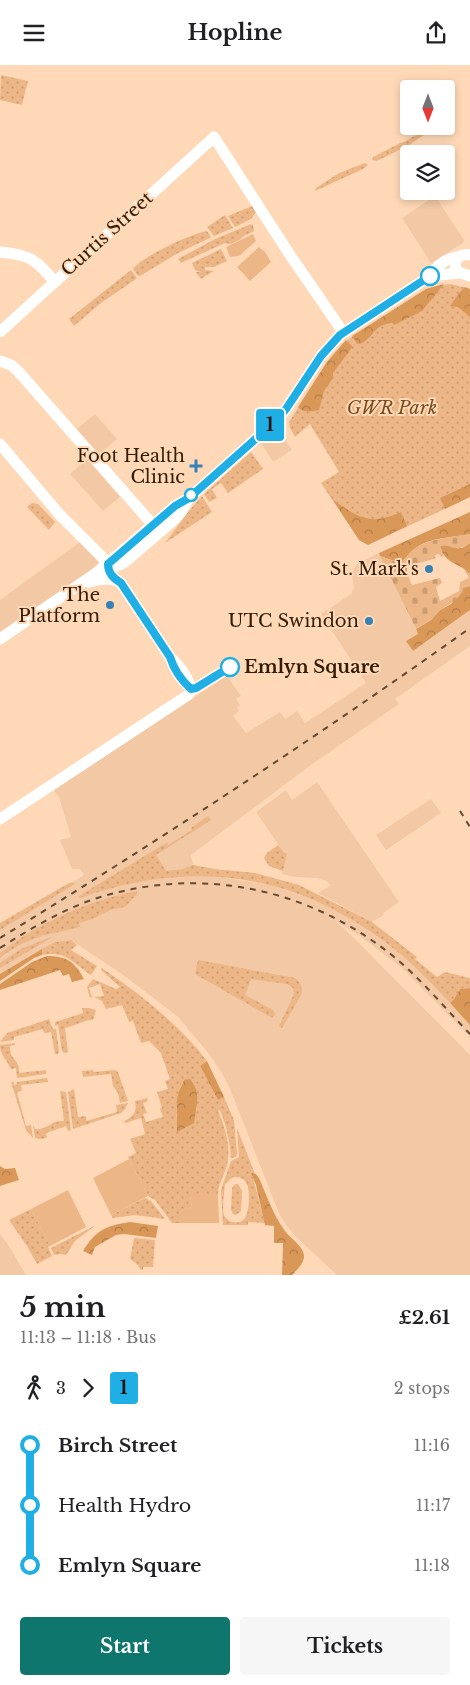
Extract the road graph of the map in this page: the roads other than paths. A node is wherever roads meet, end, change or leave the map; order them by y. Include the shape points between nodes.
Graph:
1 (470, 244) edge
2 (0, 252) edge
3 (463, 256) edge
4 (467, 274) edge
5 (430, 276) junction
6 (55, 282) junction
7 (0, 332) edge
8 (343, 332) junction
9 (0, 361) edge
10 (0, 445) edge
11 (189, 498) junction
12 (153, 525) junction
13 (152, 539) junction
14 (125, 562) junction
15 (108, 564) junction
16 (121, 583) junction
17 (78, 585) junction
18 (0, 639) edge
19 (0, 819) edge

1 - 3 street
2 - 6 street via 33,259
3 - 4 street via 455,266
3 - 5 street via 443,263
4 - 5 street
5 - 8 street
6 - 7 street, Curtis Street
6 - 8 street, Curtis Street via 214,137
8 - 11 street via 321,356 281,415
9 - 12 street via 11,365 21,375
10 - 15 street via 58,513
11 - 12 street
11 - 13 street via 181,513
12 - 13 street
12 - 15 street
13 - 14 street
14 - 15 street via 114,567
14 - 16 street
15 - 17 street
16 - 17 street via 103,578
16 - 19 street via 187,679 191,689 188,695
17 - 18 street

